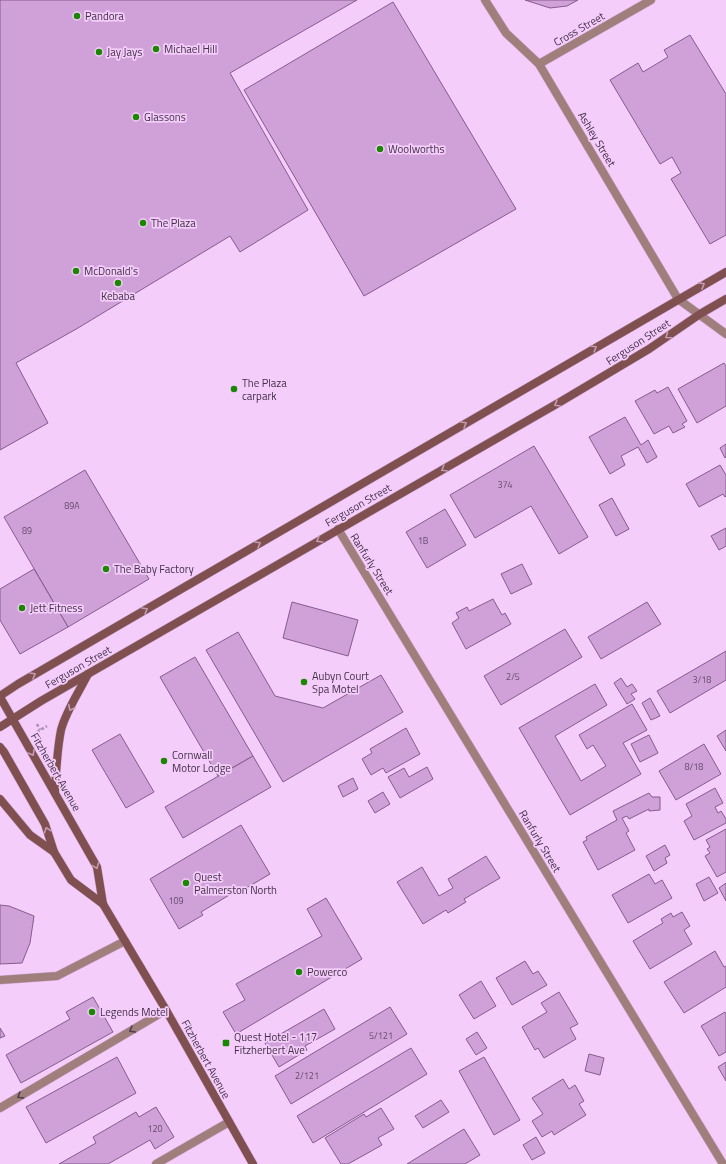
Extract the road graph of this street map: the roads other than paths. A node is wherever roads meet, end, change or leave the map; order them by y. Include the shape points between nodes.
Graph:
1 (485, 0) edge
2 (651, 0) edge
3 (539, 64) junction
4 (726, 272) edge
5 (726, 298) edge
6 (678, 299) junction
7 (700, 314) junction
8 (726, 334) edge
9 (338, 529) junction
10 (89, 674) junction
11 (0, 697) edge
12 (13, 719) junction
13 (0, 727) edge
14 (0, 747) edge
15 (55, 792) junction
16 (0, 799) edge
17 (54, 852) junction
18 (102, 904) junction
19 (125, 941) junction
20 (0, 980) edge
21 (166, 1010) junction
22 (0, 1108) edge
23 (229, 1122) junction
24 (723, 1160) edge
25 (156, 1164) edge
26 (253, 1164) edge

1 - 3 street, Ashley Street via 506,33
2 - 3 street, Cross Street
3 - 6 street, Ashley Street
6 -> 4 main road, Ferguson Street
5 - 7 main road, Ferguson Street
6 - 7 street
11 -> 6 main road, Ferguson Street via 18,684
7 - 8 street
7 -> 9 main road, Ferguson Street via 642,353
9 -> 10 main road, Ferguson Street
9 - 24 street, Ranfurly Street
10 - 12 main road, Ferguson Street
10 -> 15 main road via 62,729 57,753
11 - 12 main road, Fitzherbert Avenue
12 - 13 main road, Ferguson Street
12 -> 15 main road, Fitzherbert Avenue
17 -> 14 main road, Fitzherbert Avenue via 45,824
15 -> 18 main road, Fitzherbert Avenue via 97,866
16 - 17 main road via 30,836
17 - 18 main road, Fitzherbert Avenue via 71,880
18 - 19 main road, Fitzherbert Avenue
19 - 20 street via 57,976
19 - 21 main road, Fitzherbert Avenue
21 -> 22 street
21 - 23 main road, Fitzherbert Avenue
23 - 25 street
23 - 26 main road, Fitzherbert Avenue

